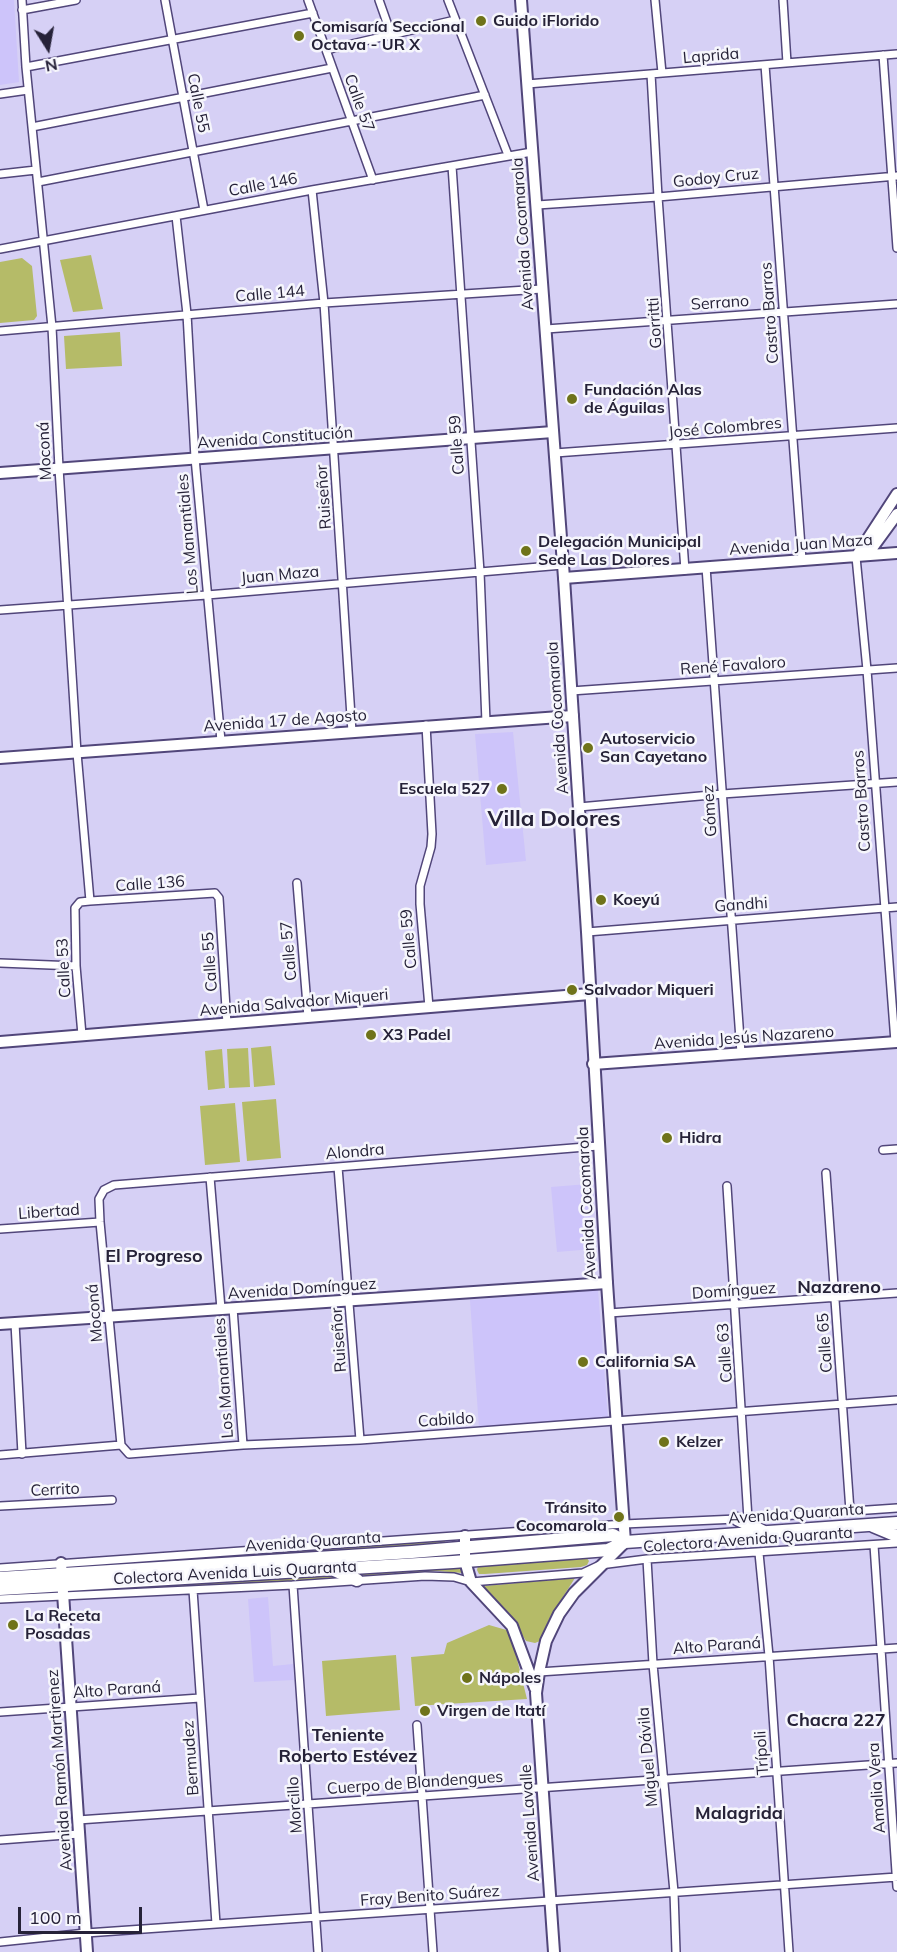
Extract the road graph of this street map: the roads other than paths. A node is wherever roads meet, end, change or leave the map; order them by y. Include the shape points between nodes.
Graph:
1 (22, 0) edge
2 (76, 0) edge
3 (165, 0) edge
4 (308, 0) edge
5 (379, 0) edge
6 (448, 0) edge
7 (521, 0) edge
8 (656, 0) edge
9 (783, 0) edge
10 (22, 10) junction
11 (313, 13) junction
12 (455, 20) junction
13 (391, 34) junction
14 (172, 40) junction
15 (326, 50) junction
16 (897, 54) edge
17 (883, 56) junction
18 (787, 63) junction
19 (765, 65) junction
20 (26, 67) junction
21 (332, 68) junction
22 (662, 73) junction
23 (651, 74) junction
24 (527, 84) junction
25 (28, 90) junction
26 (0, 94) edge
27 (485, 95) junction
28 (183, 96) junction
29 (351, 122) junction
30 (32, 128) junction
31 (193, 152) junction
32 (532, 152) junction
33 (508, 156) junction
34 (452, 166) junction
35 (36, 170) junction
36 (0, 174) edge
37 (894, 176) edge
38 (373, 180) junction
39 (38, 182) junction
40 (773, 186) junction
41 (312, 190) junction
42 (658, 197) junction
43 (537, 205) junction
44 (204, 210) junction
45 (176, 216) junction
46 (44, 241) junction
47 (897, 248) edge
48 (0, 249) edge
49 (542, 289) junction
50 (459, 295) junction
51 (324, 303) junction
52 (897, 304) edge
53 (784, 312) junction
54 (187, 314) junction
55 (668, 321) junction
56 (52, 327) junction
57 (546, 329) junction
58 (0, 331) edge
59 (897, 428) edge
60 (553, 432) junction
61 (793, 436) junction
62 (470, 438) junction
63 (677, 446) junction
64 (334, 449) junction
65 (555, 453) junction
66 (195, 458) junction
67 (59, 468) junction
68 (0, 472) edge
69 (897, 494) edge
70 (897, 514) edge
71 (897, 553) edge
72 (867, 555) junction
73 (855, 557) junction
74 (802, 560) junction
75 (563, 565) junction
76 (706, 567) junction
77 (685, 570) junction
78 (480, 572) junction
79 (564, 578) junction
80 (343, 584) junction
81 (207, 595) junction
82 (68, 605) junction
83 (0, 610) edge
84 (897, 668) edge
85 (867, 670) junction
86 (714, 681) junction
87 (571, 691) junction
88 (573, 716) junction
89 (486, 722) junction
90 (426, 725) junction
91 (352, 732) junction
92 (221, 741) junction
93 (77, 753) junction
94 (0, 758) edge
95 (897, 783) edge
96 (874, 784) junction
97 (722, 794) junction
98 (579, 807) junction
99 (297, 883) dead end
100 (219, 898) joint
101 (90, 901) junction
102 (80, 902) joint
103 (897, 907) edge
104 (884, 908) junction
105 (731, 920) junction
106 (587, 932) junction
107 (0, 963) edge
108 (76, 966) junction
109 (590, 994) junction
110 (429, 1007) junction
111 (308, 1017) junction
112 (227, 1024) junction
113 (82, 1035) junction
114 (0, 1042) edge
115 (896, 1042) edge
116 (741, 1053) junction
117 (593, 1064) junction
118 (598, 1146) junction
119 (897, 1149) edge
120 (883, 1150) dead end
121 (338, 1167) junction
122 (826, 1173) dead end
123 (210, 1177) junction
124 (114, 1185) joint
125 (727, 1185) dead end
126 (100, 1222) junction
127 (0, 1229) edge
128 (607, 1283) junction
129 (897, 1293) edge
130 (836, 1297) junction
131 (350, 1300) junction
132 (735, 1305) junction
133 (233, 1308) junction
134 (221, 1309) junction
135 (609, 1313) junction
136 (109, 1317) junction
137 (15, 1323) junction
138 (0, 1324) edge
139 (897, 1400) edge
140 (843, 1403) junction
141 (742, 1412) junction
142 (616, 1421) junction
143 (360, 1440) junction
144 (121, 1445) junction
145 (243, 1445) junction
146 (22, 1454) junction
147 (0, 1455) edge
148 (112, 1500) dead end
149 (0, 1506) edge
150 (897, 1508) edge
151 (850, 1511) junction
152 (743, 1519) junction
153 (897, 1523) edge
154 (624, 1524) junction
155 (872, 1525) junction
156 (765, 1533) junction
157 (897, 1536) edge
158 (465, 1541) junction
159 (626, 1542) junction
160 (897, 1543) edge
161 (874, 1545) junction
162 (759, 1553) junction
163 (647, 1559) junction
164 (465, 1561) junction
165 (600, 1565) junction
166 (0, 1568) edge
167 (333, 1569) junction
168 (0, 1578) edge
169 (62, 1580) junction
170 (357, 1580) junction
171 (471, 1582) junction
172 (293, 1585) junction
173 (0, 1589) edge
174 (193, 1590) junction
175 (0, 1599) edge
176 (881, 1648) junction
177 (897, 1648) edge
178 (769, 1656) junction
179 (654, 1664) junction
180 (539, 1672) junction
181 (536, 1693) junction
182 (200, 1698) junction
183 (71, 1707) junction
184 (0, 1712) edge
185 (417, 1725) dead end
186 (893, 1763) edge
187 (777, 1772) junction
188 (664, 1779) junction
189 (543, 1788) junction
190 (422, 1796) junction
191 (308, 1804) junction
192 (208, 1811) junction
193 (78, 1820) junction
194 (79, 1834) junction
195 (0, 1840) edge
196 (897, 1877) edge
197 (784, 1885) junction
198 (897, 1887) edge
199 (674, 1892) junction
200 (551, 1901) junction
201 (430, 1910) junction
202 (316, 1917) junction
203 (216, 1924) junction
204 (86, 1934) junction
205 (0, 1942) edge
206 (87, 1952) edge
207 (318, 1952) edge
208 (433, 1952) edge
209 (554, 1952) edge
210 (676, 1952) edge
211 (789, 1952) edge

1 - 10 street, Moconá
2 - 10 street
3 - 14 street, Calle 55
4 - 11 street, Calle 57
5 - 13 street
6 - 12 street
7 - 24 main road, Avenida Cocomarola
8 - 22 street
9 - 18 street
10 - 20 street, Moconá
11 - 14 street
11 - 15 street, Calle 57
12 - 13 street
12 - 27 street
13 - 15 street
14 - 20 street
14 - 28 street, Calle 55
15 - 21 street, Calle 57
16 - 17 street, Laprida
17 - 18 street, Laprida
17 - 37 street
18 - 19 street, Laprida
19 - 22 street, Laprida
19 - 40 street, Castro Barros
20 - 25 street, Moconá
21 - 28 street
21 - 29 street, Calle 57
22 - 23 street, Laprida
23 - 24 street, Laprida
23 - 42 street, Gorritti
24 - 32 main road, Avenida Cocomarola
25 - 26 street
25 - 30 street, Moconá
27 - 29 street
27 - 33 street
28 - 30 street
28 - 31 street, Calle 55
29 - 31 street
29 - 38 street, Calle 57
30 - 35 street, Moconá
31 - 39 street
31 - 44 street, Calle 55
32 - 33 street, Calle 146
32 - 43 main road, Avenida Cocomarola
33 - 34 street, Calle 146
34 - 38 street, Calle 146
34 - 50 street, Calle 59
35 - 36 street
35 - 39 street, Moconá
37 - 40 street, Godoy Cruz
37 - 47 street
38 - 41 street, Calle 146
39 - 46 street, Moconá
40 - 42 street, Godoy Cruz
40 - 53 street, Castro Barros
41 - 44 street, Calle 146
41 - 51 street, Ruiseñor
42 - 43 street, Godoy Cruz
42 - 55 street, Gorritti
43 - 49 main road, Avenida Cocomarola
44 - 45 street, Calle 146
45 - 46 street, Calle 146
45 - 54 street, Los Manantiales
46 - 48 street, Calle 146
46 - 56 street, Moconá
49 - 50 street, Calle 144
49 - 57 main road, Avenida Cocomarola
50 - 51 street, Calle 144
50 - 62 street, Calle 59
51 - 54 street, Calle 144
51 - 64 street, Ruiseñor
52 - 53 street, Serrano
53 - 55 street, Serrano
53 - 61 street, Castro Barros
54 - 56 street, Calle 144
54 - 66 street, Los Manantiales
55 - 57 street, Serrano
55 - 63 street, Gorritti
56 - 58 street, Calle 144
56 - 67 street, Moconá
57 - 60 main road, Avenida Cocomarola
59 - 61 street, José Colombres
60 - 62 main road, Avenida Constitución
60 - 65 main road, Avenida Cocomarola
61 - 63 street, José Colombres
61 - 74 street, Castro Barros
62 - 64 main road, Avenida Constitución
62 - 78 street, Calle 59
63 - 65 street, José Colombres
63 - 77 street, Gorritti
64 - 66 main road, Avenida Constitución
64 - 80 street, Ruiseñor
65 - 75 main road, Avenida Cocomarola
66 - 67 main road, Avenida Constitución
66 - 81 street, Los Manantiales
67 - 68 main road, Avenida Constitución
67 - 82 street, Moconá
69 - 73 main road
70 - 72 main road
71 - 72 main road, Avenida Juan Maza
72 - 73 main road, Avenida Juan Maza
73 - 74 main road, Avenida Juan Maza
73 - 85 street, Castro Barros
74 - 76 main road, Avenida Juan Maza
75 - 78 street, Juan Maza
75 - 79 main road, Avenida Cocomarola
76 - 77 main road, Avenida Juan Maza
76 - 86 street, Gómez
77 - 79 main road, Avenida Juan Maza
78 - 80 street, Juan Maza
78 - 89 street, Calle 59
79 - 87 main road, Avenida Cocomarola
80 - 81 street, Juan Maza
80 - 91 street, Ruiseñor
81 - 82 street, Juan Maza
81 - 92 street, Los Manantiales
82 - 83 street, Juan Maza
82 - 93 street, Moconá
84 - 85 street, René Favaloro
85 - 86 street, René Favaloro
85 - 96 street, Castro Barros
86 - 87 street, René Favaloro
86 - 97 street, Gómez
87 - 88 main road, Avenida Cocomarola
88 - 89 main road, Avenida 17 de Agosto
88 - 98 main road, Avenida Cocomarola
89 - 90 main road, Avenida 17 de Agosto
90 - 91 main road, Avenida 17 de Agosto
90 - 110 street, Calle 59 via 432,834 420,886 420,904
91 - 92 main road, Avenida 17 de Agosto
92 - 93 main road, Avenida 17 de Agosto
93 - 94 main road, Avenida 17 de Agosto
93 - 101 street, Moconá
95 - 96 street
96 - 97 street
96 - 104 street, Castro Barros
97 - 98 street
97 - 105 street, Gómez
98 - 106 main road, Avenida Cocomarola
99 - 111 street, Calle 57
100 - 101 street, Calle 136 via 215,893
100 - 112 street, Calle 55
101 - 102 street, Calle 136
102 - 108 street, Calle 53 via 75,908
103 - 104 street, Gandhi
104 - 105 street, Gandhi
104 - 115 street, Castro Barros
105 - 106 street, Gandhi
105 - 116 street, Gómez
106 - 109 main road, Avenida Cocomarola
107 - 108 street
108 - 113 street, Calle 53
109 - 110 main road, Avenida Salvador Miqueri
109 - 117 main road, Avenida Cocomarola
110 - 111 main road, Avenida Salvador Miqueri
111 - 112 main road, Avenida Salvador Miqueri
112 - 113 main road, Avenida Salvador Miqueri
113 - 114 main road, Avenida Salvador Miqueri
115 - 116 main road, Avenida Jesús Nazareno
116 - 117 main road, Avenida Jesús Nazareno
117 - 118 main road, Avenida Cocomarola
118 - 121 street, Alondra
118 - 128 main road, Avenida Cocomarola
119 - 120 street
121 - 123 street, Alondra
121 - 131 street, Ruiseñor
122 - 130 street, Calle 65
123 - 124 street, Alondra
123 - 134 street, Los Manantiales
124 - 126 street, Moconá via 104,1190 99,1199
125 - 132 street, Calle 63
126 - 127 street, Libertad
126 - 136 street, Moconá
128 - 131 main road, Avenida Domínguez
128 - 135 main road, Avenida Cocomarola
129 - 130 street, Domínguez
130 - 132 street, Domínguez
130 - 140 street, Calle 65
131 - 133 main road, Avenida Domínguez
131 - 143 street, Ruiseñor
132 - 135 street, Domínguez
132 - 141 street, Calle 63
133 - 134 main road, Avenida Domínguez
133 - 145 street, Los Manantiales
134 - 136 main road, Avenida Domínguez
135 - 142 main road, Avenida Cocomarola
136 - 137 main road, Avenida Domínguez
136 - 144 street, Moconá
137 - 138 main road, Avenida Domínguez
137 - 146 street
139 - 140 street, Cabildo
140 - 141 street, Cabildo
140 - 151 street, Calle 65
141 - 142 street, Cabildo
141 - 152 street, Calle 63
142 - 143 street, Cabildo
142 - 154 main road, Avenida Cocomarola
143 - 145 street, Cabildo
144 - 145 street, Cabildo via 129,1454
144 - 146 street, Cabildo
146 - 147 street, Cabildo
148 - 149 street, Cerrito
150 - 151 street
151 - 152 street
152 - 154 street
152 - 156 highway
153 - 155 highway, Avenida Quaranta
154 - 158 street
154 - 159 main road, Avenida Cocomarola
155 - 156 highway, Avenida Quaranta
155 - 157 highway
156 - 159 highway, Avenida Quaranta
158 - 159 highway, Avenida Quaranta via 614,1535
158 - 164 main road, Avenida Lavalle
158 - 169 highway, Avenida Quaranta
159 - 164 highway, Avenida Quaranta via 608,1550
159 - 165 main road, Avenida Lavalle
160 - 161 street, Colectora Avenida Quaranta
161 - 162 street, Colectora Avenida Quaranta
161 - 176 street, Amalia Vera
162 - 163 street, Colectora Avenida Quaranta
162 - 178 street, Trípoli
163 - 165 street, Colectora Avenida Quaranta
163 - 179 street, Miguel Dávila
164 - 167 highway, Avenida Quaranta
164 - 171 main road, Avenida Lavalle
165 - 171 street, Colectora Avenida Quaranta via 583,1573
165 - 180 main road, Avenida Lavalle via 559,1614 546,1641
166 - 169 street, Colectora Avenida Luis Quaranta
167 - 169 highway, Avenida Quaranta
167 - 170 highway
168 - 169 highway, Avenida Quaranta
169 - 173 highway, Avenida Quaranta
169 - 174 street, Colectora Avenida Luis Quaranta
169 - 175 street, Colectora Avenida Luis Quaranta
169 - 183 main road, Avenida Ramón Martirenez
170 - 171 street, Colectora Avenida Luis Quaranta via 425,1576
170 - 172 street, Colectora Avenida Luis Quaranta
171 - 181 main road, Avenida Lavalle via 512,1626
172 - 174 street, Colectora Avenida Luis Quaranta
172 - 191 street, Morcillo
174 - 182 street, Bermudez
176 - 177 street, Alto Paraná
176 - 178 street, Alto Paraná
176 - 186 street, Amalia Vera
178 - 179 street, Alto Paraná
178 - 187 street, Trípoli
179 - 180 street, Alto Paraná
179 - 188 street, Miguel Dávila
180 - 181 main road, Avenida Lavalle
181 - 189 main road, Avenida Lavalle
182 - 183 street, Alto Paraná
182 - 192 street, Bermudez
183 - 184 street, Alto Paraná
183 - 193 main road, Avenida Ramón Martirenez
185 - 190 street
186 - 187 street, Cuerpo de Blandengues
186 - 196 street, Amalia Vera
187 - 188 street, Cuerpo de Blandengues
187 - 197 street, Trípoli
188 - 189 street, Cuerpo de Blandengues
188 - 199 street, Miguel Dávila
189 - 190 street, Cuerpo de Blandengues
189 - 200 main road, Avenida Lavalle
190 - 191 street, Cuerpo de Blandengues
190 - 201 street
191 - 192 street, Cuerpo de Blandengues
191 - 202 street, Morcillo
192 - 193 street, Cuerpo de Blandengues
192 - 203 street, Bermudez
193 - 194 main road, Avenida Ramón Martirenez
194 - 195 street
194 - 204 main road, Avenida Ramón Martirenez
196 - 197 street, Fray Benito Suárez
196 - 198 street, Amalia Vera
197 - 199 street, Fray Benito Suárez
197 - 211 street, Trípoli
199 - 200 street, Fray Benito Suárez
199 - 210 street, Miguel Dávila
200 - 201 street, Fray Benito Suárez
200 - 209 main road, Avenida Lavalle
201 - 202 street, Fray Benito Suárez
201 - 208 street
202 - 203 street, Fray Benito Suárez
202 - 207 street, Morcillo
203 - 204 street, Fray Benito Suárez
204 - 205 street, Fray Benito Suárez
204 - 206 main road, Avenida Ramón Martirenez

